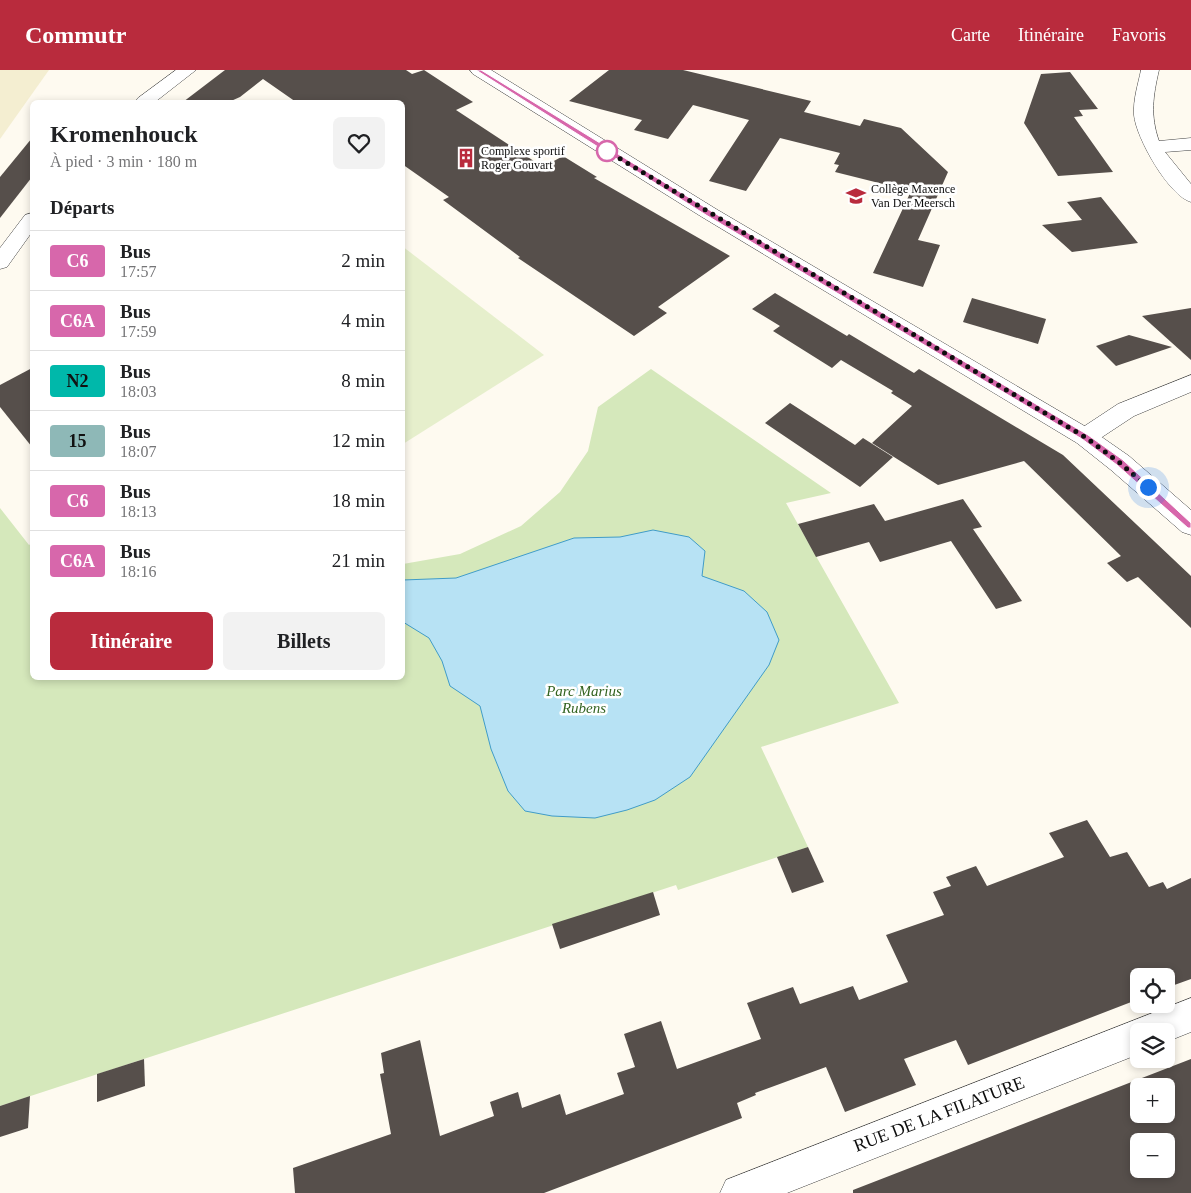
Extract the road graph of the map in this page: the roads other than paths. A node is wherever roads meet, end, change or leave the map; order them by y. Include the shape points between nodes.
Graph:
1 (187, 70) edge
2 (479, 70) edge
3 (1150, 70) edge
4 (147, 100) edge
5 (1191, 144) edge
6 (1153, 147) junction
7 (1191, 196) edge
8 (30, 222) edge
9 (0, 262) edge
10 (1191, 383) edge
11 (1085, 437) junction
12 (1191, 525) edge
13 (1191, 1015) edge
14 (1170, 1023) edge
15 (1130, 1040) edge
16 (739, 1193) edge

1 - 4 street
2 - 11 street via 709,213
3 - 6 street via 1143,111 1146,132
5 - 6 street
6 - 7 street
8 - 9 street
10 - 11 street via 1126,410
11 - 12 street
13 - 14 street
15 - 16 street, RUE DE LA FILATURE

